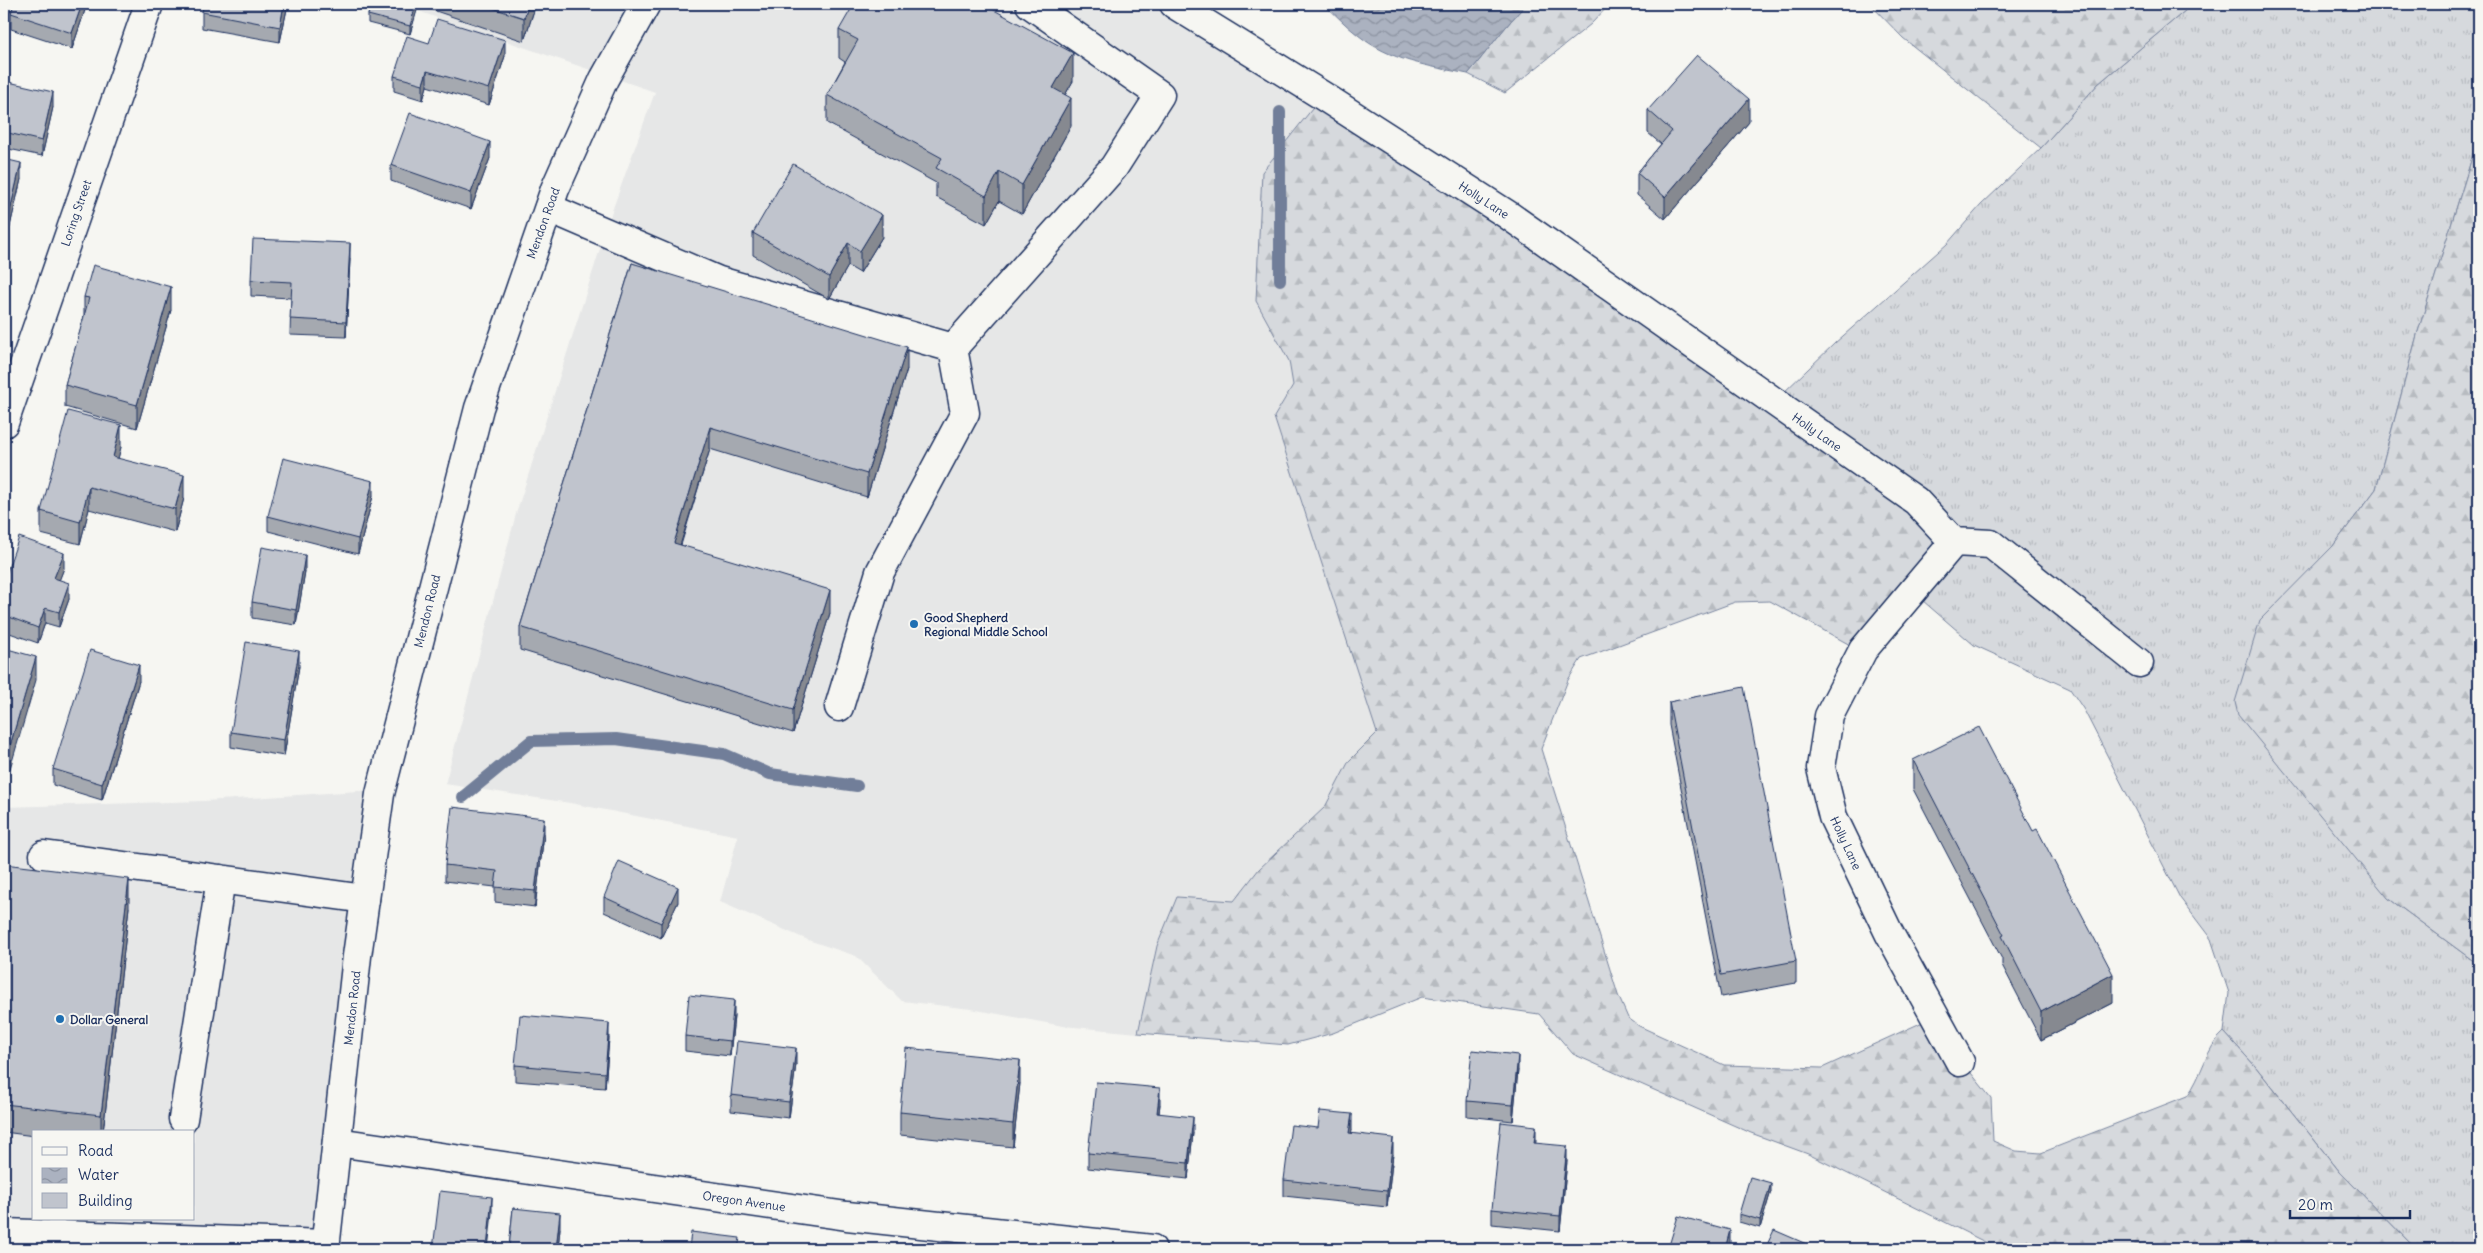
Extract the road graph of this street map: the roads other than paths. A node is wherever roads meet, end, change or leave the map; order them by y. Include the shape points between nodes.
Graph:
1 (149, 4) edge
2 (646, 4) edge
3 (1030, 4) edge
4 (1174, 4) edge
5 (549, 208) junction
6 (953, 348) junction
7 (4, 423) edge
8 (1954, 542) junction
9 (2140, 663) dead end
10 (839, 707) dead end
11 (44, 854) dead end
12 (221, 879) junction
13 (365, 899) junction
14 (1960, 1062) dead end
15 (182, 1119) dead end
16 (337, 1142) junction
17 (4, 1233) edge
18 (325, 1247) edge
19 (1152, 1249) edge

1 - 7 street, Loring Street
2 - 5 street, Mendon Road via 604,79
3 - 6 street via 1160,95 1114,167
4 - 8 street, Holly Lane via 1508,216 1916,501
5 - 6 street via 719,281
5 - 13 street, Mendon Road via 479,408 380,794
6 - 10 street via 965,413 880,572
8 - 9 street via 1991,544
8 - 14 street, Holly Lane via 1863,650 1828,716 1821,768 1833,817 1889,933
11 - 12 street
12 - 13 street
12 - 15 street
13 - 16 street, Mendon Road
16 - 18 street, Mendon Road
16 - 19 street, Oregon Avenue via 847,1216
17 - 18 street

